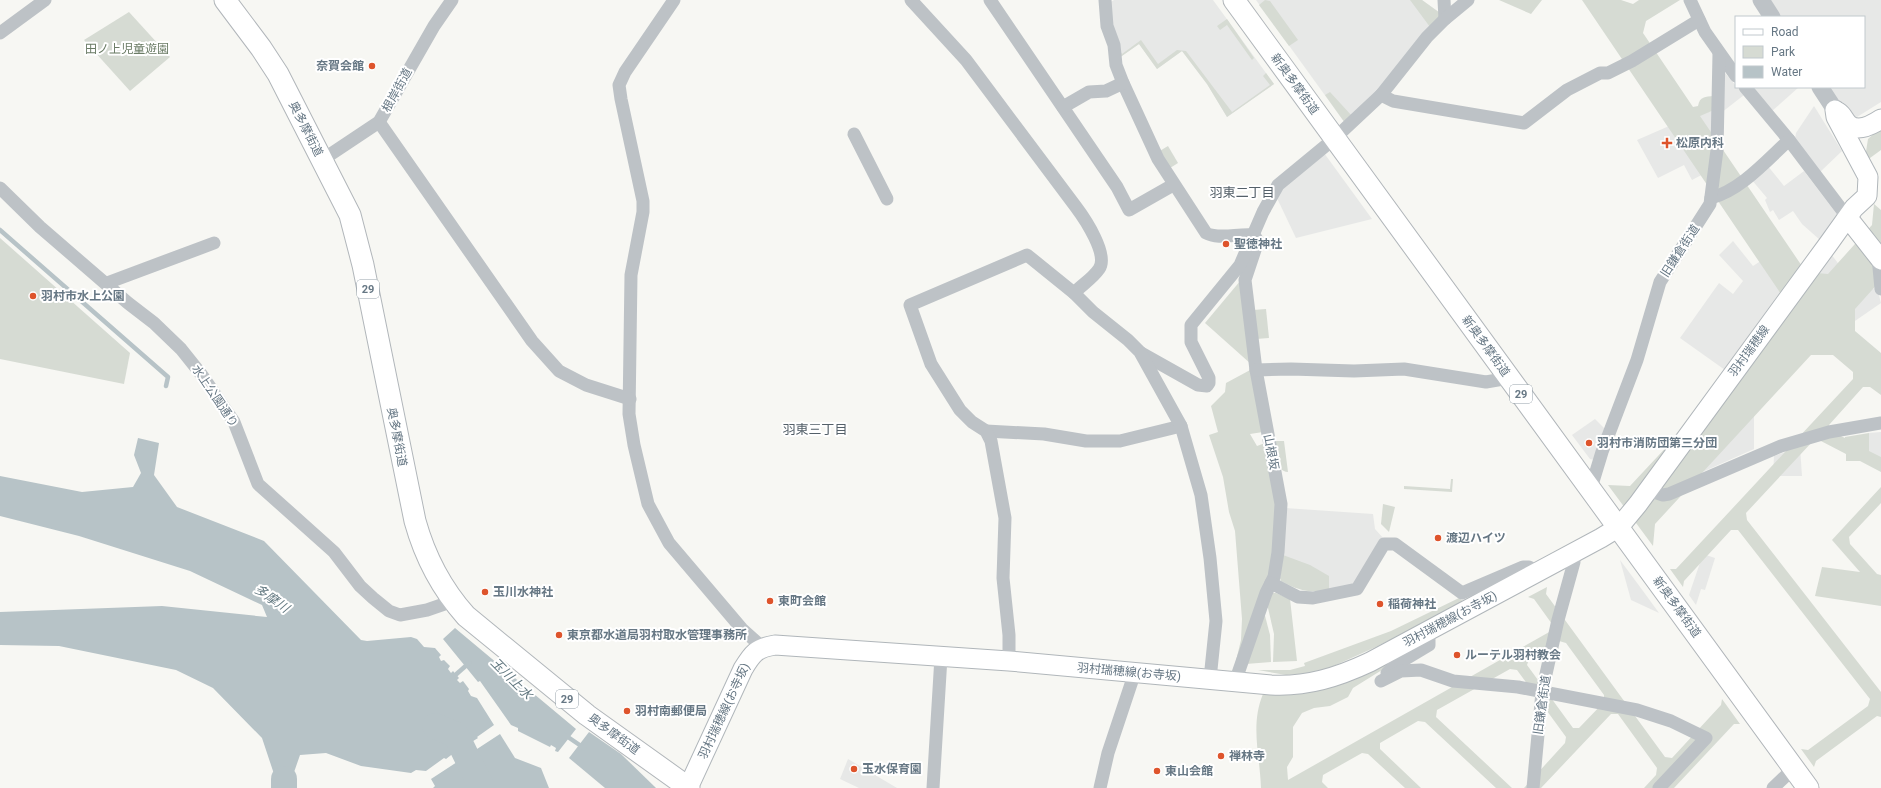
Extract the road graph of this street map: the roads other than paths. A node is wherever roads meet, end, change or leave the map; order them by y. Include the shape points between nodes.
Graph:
1 (45, 0) edge
2 (225, 0) edge
3 (452, 0) edge
4 (674, 0) edge
5 (911, 0) edge
6 (990, 0) edge
7 (1106, 0) edge
8 (1234, 0) edge
9 (1444, 0) edge
10 (1468, 0) edge
11 (1690, 0) edge
12 (1761, 0) edge
13 (1771, 16) edge
14 (1445, 19) junction
15 (1699, 20) junction
16 (0, 33) edge
17 (1719, 54) junction
18 (1735, 75) edge
19 (1123, 83) junction
20 (1746, 88) edge
21 (1821, 88) edge
22 (1381, 95) junction
23 (1062, 107) junction
24 (1835, 110) junction
25 (379, 122) junction
26 (1876, 122) edge
27 (854, 134) dead end
28 (1335, 138) junction
29 (1789, 140) junction
30 (1859, 158) junction
31 (322, 160) junction
32 (1173, 185) junction
33 (0, 188) edge
34 (1710, 198) junction
35 (1881, 198) edge
36 (887, 199) dead end
37 (1848, 218) junction
38 (1254, 234) junction
39 (214, 243) dead end
40 (1880, 258) edge
41 (107, 284) junction
42 (1881, 289) edge
43 (1074, 293) junction
44 (1140, 352) junction
45 (1256, 370) junction
46 (1509, 378) junction
47 (630, 399) junction
48 (1881, 423) edge
49 (1181, 426) junction
50 (986, 431) junction
51 (1591, 488) junction
52 (1648, 490) junction
53 (1619, 526) junction
54 (1573, 553) junction
55 (1539, 572) junction
56 (1271, 584) junction
57 (453, 601) junction
58 (1425, 632) junction
59 (762, 647) junction
60 (941, 657) junction
61 (1009, 661) junction
62 (1135, 672) junction
63 (1237, 674) junction
64 (1210, 679) junction
65 (1542, 692) junction
66 (1794, 768) junction
67 (688, 788) edge
68 (933, 788) edge
69 (1100, 788) edge
70 (1533, 788) edge
71 (1659, 788) edge
72 (1772, 788) edge
73 (1808, 788) edge

1 - 16 street
2 - 31 main road, 奥多摩街道 / 29 via 270,61
3 - 25 street, 根岸街道 via 434,26
4 - 47 street via 625,72 619,85 643,201 631,274
5 - 43 street via 966,60 1090,229 1102,255 1102,263
6 - 23 street
7 - 19 street via 1107,26
8 - 28 main road, 新奥多摩街道 / 29
9 - 14 street
10 - 14 street
11 - 15 street
12 - 13 street
14 - 22 street via 1427,37
15 - 17 street
15 - 22 street via 1632,61 1608,73 1600,73 1567,90 1524,123 1393,101
17 - 18 street
17 - 34 street, 旧鎌倉街道 via 1717,150
19 - 23 street via 1106,91 1089,92
19 - 32 street via 1149,142
20 - 29 street
21 - 24 street
22 - 28 street
23 - 32 street via 1130,210
24 - 26 main road via 1852,126 1861,128
24 - 30 main road, 羽村瑞穂線 via 1836,117
25 - 31 street, 根岸街道
25 - 47 street via 532,341 559,371 586,386
26 - 30 main road via 1862,142
27 - 36 street
28 - 38 street via 1278,185
28 - 46 main road, 新奥多摩街道 / 29
29 - 34 street via 1749,176 1721,196
29 - 37 street
30 - 37 main road, 羽村瑞穂線 via 1868,177 1868,193 1865,200 1854,208
31 - 57 main road, 奥多摩街道 / 29 via 350,215 356,236 416,527 429,561
32 - 38 street via 1206,233 1211,236
33 - 41 street, 水上公園通り via 40,227
34 - 51 street, 旧鎌倉街道 via 1708,208 1660,282 1638,360 1602,452
35 - 37 main road
37 - 40 main road
37 - 52 main road, 羽村瑞穂線
38 - 44 street via 1240,265 1191,325 1192,342 1209,378 1207,386 1198,385
38 - 45 street, 山根坂 via 1258,241 1257,248 1245,280
39 - 41 street
40 - 42 street
41 - 57 street, 水上公園通り via 181,349 234,422 258,484 334,552 360,586 373,598 389,611 400,615 427,610
43 - 44 street
43 - 50 street via 1027,255 910,305 931,364 960,410
44 - 49 street
45 - 46 street via 1404,369 1486,382
45 - 56 street, 山根坂 via 1281,504 1278,552
46 - 51 main road, 新奥多摩街道 / 29
47 - 59 street via 629,414 634,445 648,504 658,525 679,555 742,628
48 - 52 street via 1829,432 1781,446 1669,494
49 - 50 street via 1120,441 1086,441 1044,434
49 - 64 street via 1201,494 1210,558 1216,621
50 - 61 street via 991,441 1004,510 1003,578
51 - 53 main road, 新奥多摩街道 / 29
52 - 53 main road, 羽村瑞穂線
53 - 54 main road, 羽村瑞穂線(お寺坂)
53 - 66 main road, 新奥多摩街道 / 29
54 - 55 main road, 羽村瑞穂線(お寺坂)
54 - 65 street, 旧鎌倉街道 via 1574,562
55 - 56 street via 1529,566 1523,566 1462,593 1395,544 1384,544 1357,589 1313,598 1298,597
55 - 58 main road, 羽村瑞穂線(お寺坂)
56 - 63 street, 山根坂
57 - 67 main road, 奥多摩街道 / 29 via 466,616 587,715
58 - 63 main road, 羽村瑞穂線(お寺坂) via 1354,669 1314,683 1285,686
58 - 65 street via 1429,640 1428,645 1394,666 1381,681 1401,671 1421,670 1453,681
59 - 60 main road, 羽村瑞穂線(お寺坂) via 782,646
59 - 67 main road, 羽村瑞穂線(お寺坂) via 742,669
60 - 61 main road, 羽村瑞穂線(お寺坂)
60 - 68 street
61 - 62 main road, 羽村瑞穂線(お寺坂)
62 - 64 main road, 羽村瑞穂線(お寺坂)
62 - 69 street via 1108,753
63 - 64 main road, 羽村瑞穂線(お寺坂)
65 - 70 street, 旧鎌倉街道
65 - 71 street via 1644,712 1671,721 1706,738
66 - 72 street
66 - 73 main road, 新奥多摩街道 / 29

